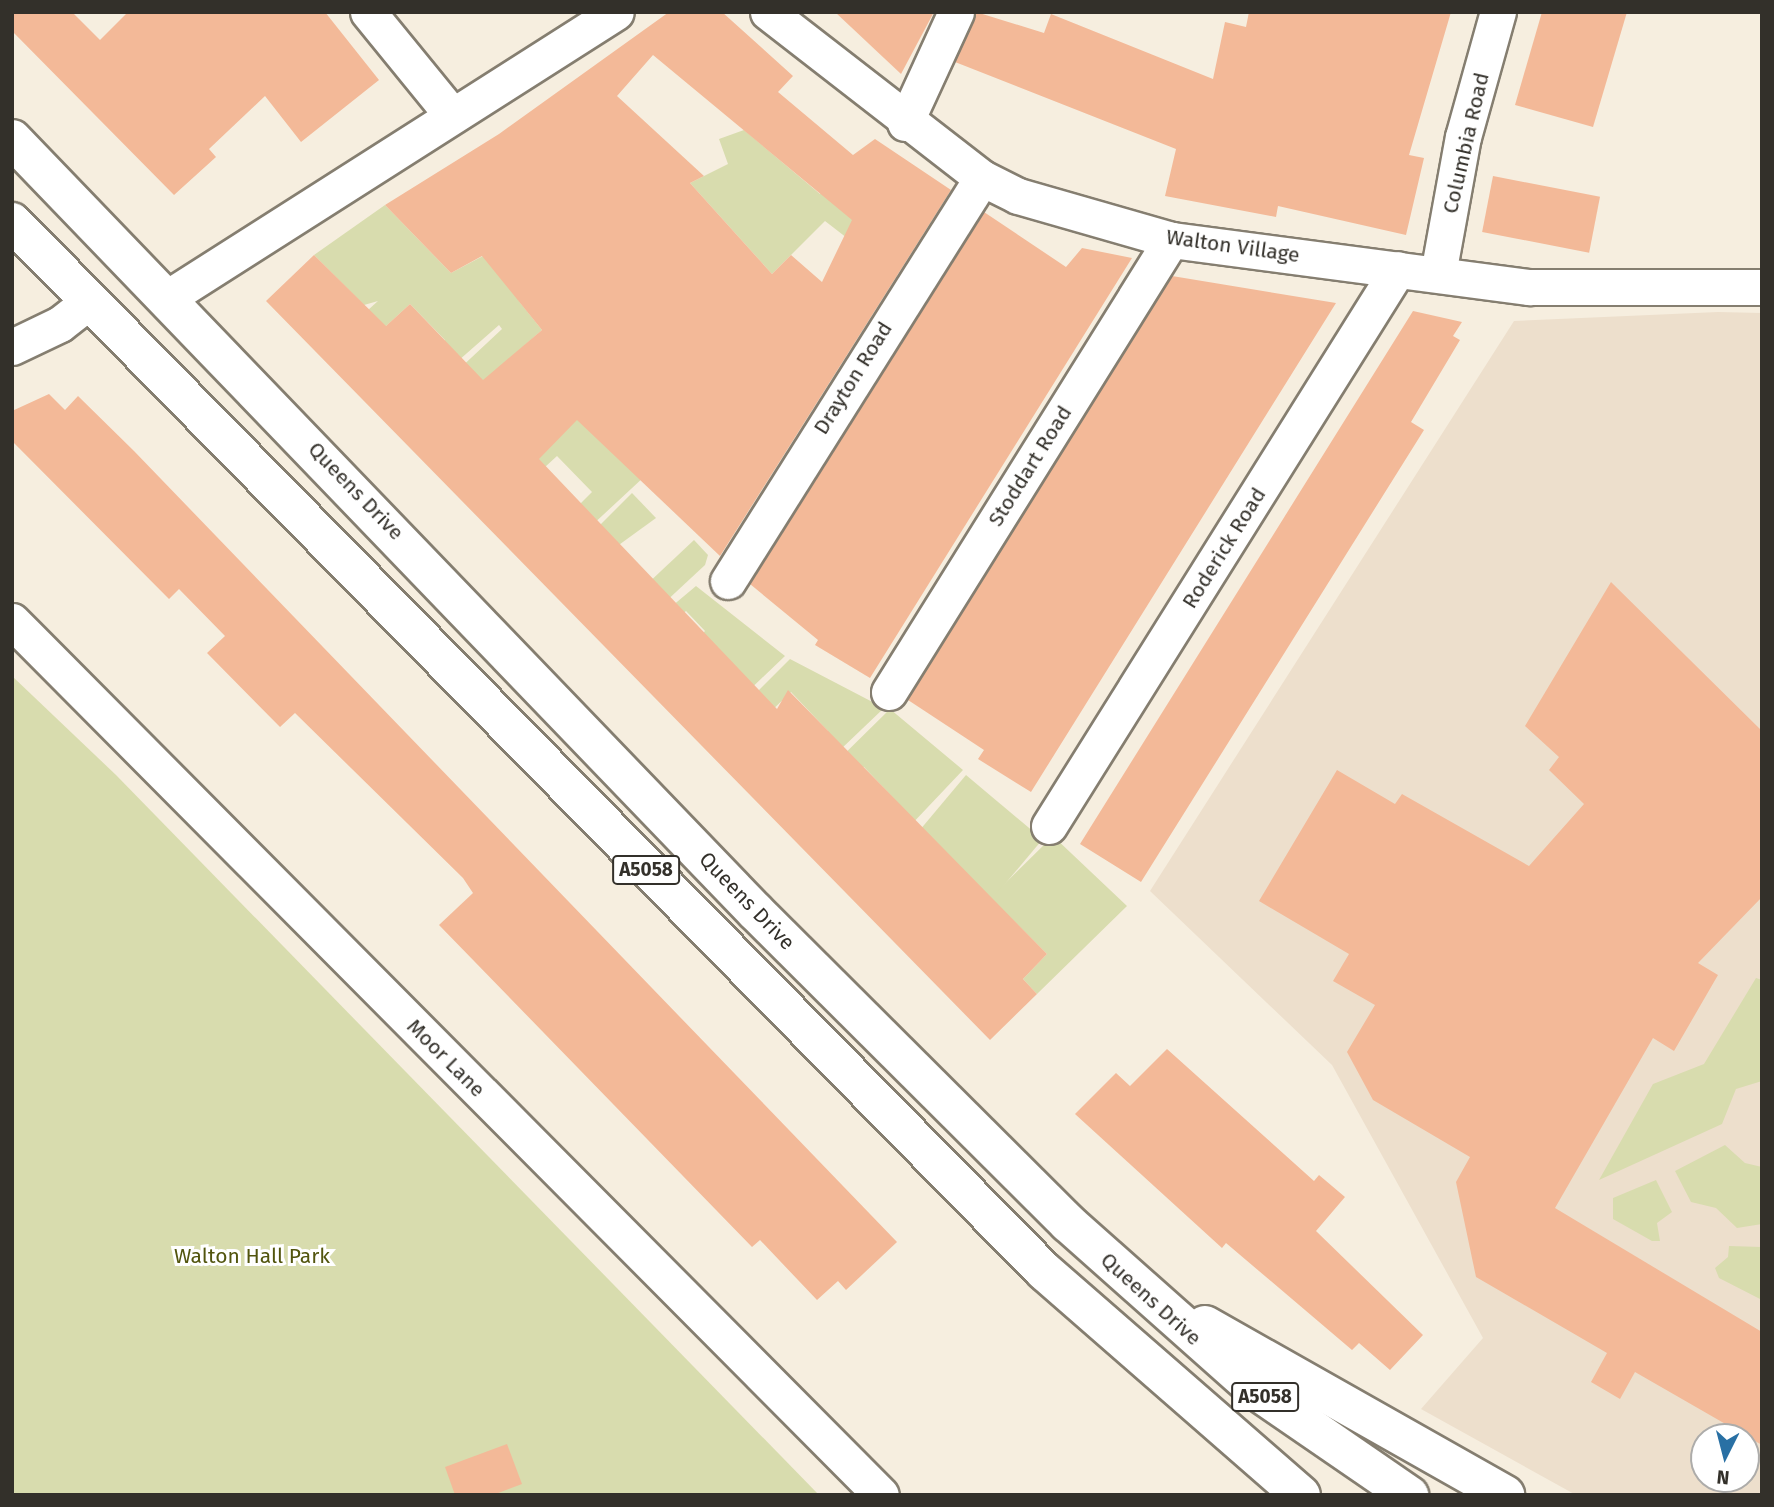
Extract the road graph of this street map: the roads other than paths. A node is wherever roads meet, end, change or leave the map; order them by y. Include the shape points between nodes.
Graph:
1 (368, 12) edge
2 (616, 12) edge
3 (768, 12) edge
4 (957, 12) edge
5 (1498, 12) edge
6 (452, 115) junction
7 (905, 123) junction
8 (12, 139) edge
9 (982, 178) junction
10 (12, 222) edge
11 (1171, 240) junction
12 (1398, 269) junction
13 (1438, 274) junction
14 (1762, 287) edge
15 (167, 298) junction
16 (89, 301) junction
17 (12, 346) edge
18 (728, 581) dead end
19 (12, 621) edge
20 (889, 692) dead end
21 (1049, 826) dead end
22 (1133, 1284) junction
23 (881, 1495) edge
24 (1301, 1495) edge
25 (1409, 1495) edge
26 (1505, 1495) edge

1 - 6 street
2 - 6 street
3 - 7 street, Walton Village
4 - 7 street
5 - 13 street, Columbia Road via 1463,137
6 - 15 street
7 - 9 street, Walton Village
8 - 15 highway, Queens Drive / A5058
9 - 11 street, Walton Village via 1018,196
9 - 18 street, Drayton Road
10 - 16 highway, A5058
11 - 12 street, Walton Village
11 - 20 street, Stoddart Road
12 - 13 street, Walton Village
12 - 21 street, Roderick Road
13 - 14 street, Walton Village via 1530,287
15 - 22 highway, Queens Drive / A5058 via 756,912
16 - 17 street via 60,324
16 - 24 highway, A5058 via 1044,1271
19 - 23 street, Moor Lane
22 - 25 highway, Queens Drive / A5058 via 1255,1390
22 - 26 highway

